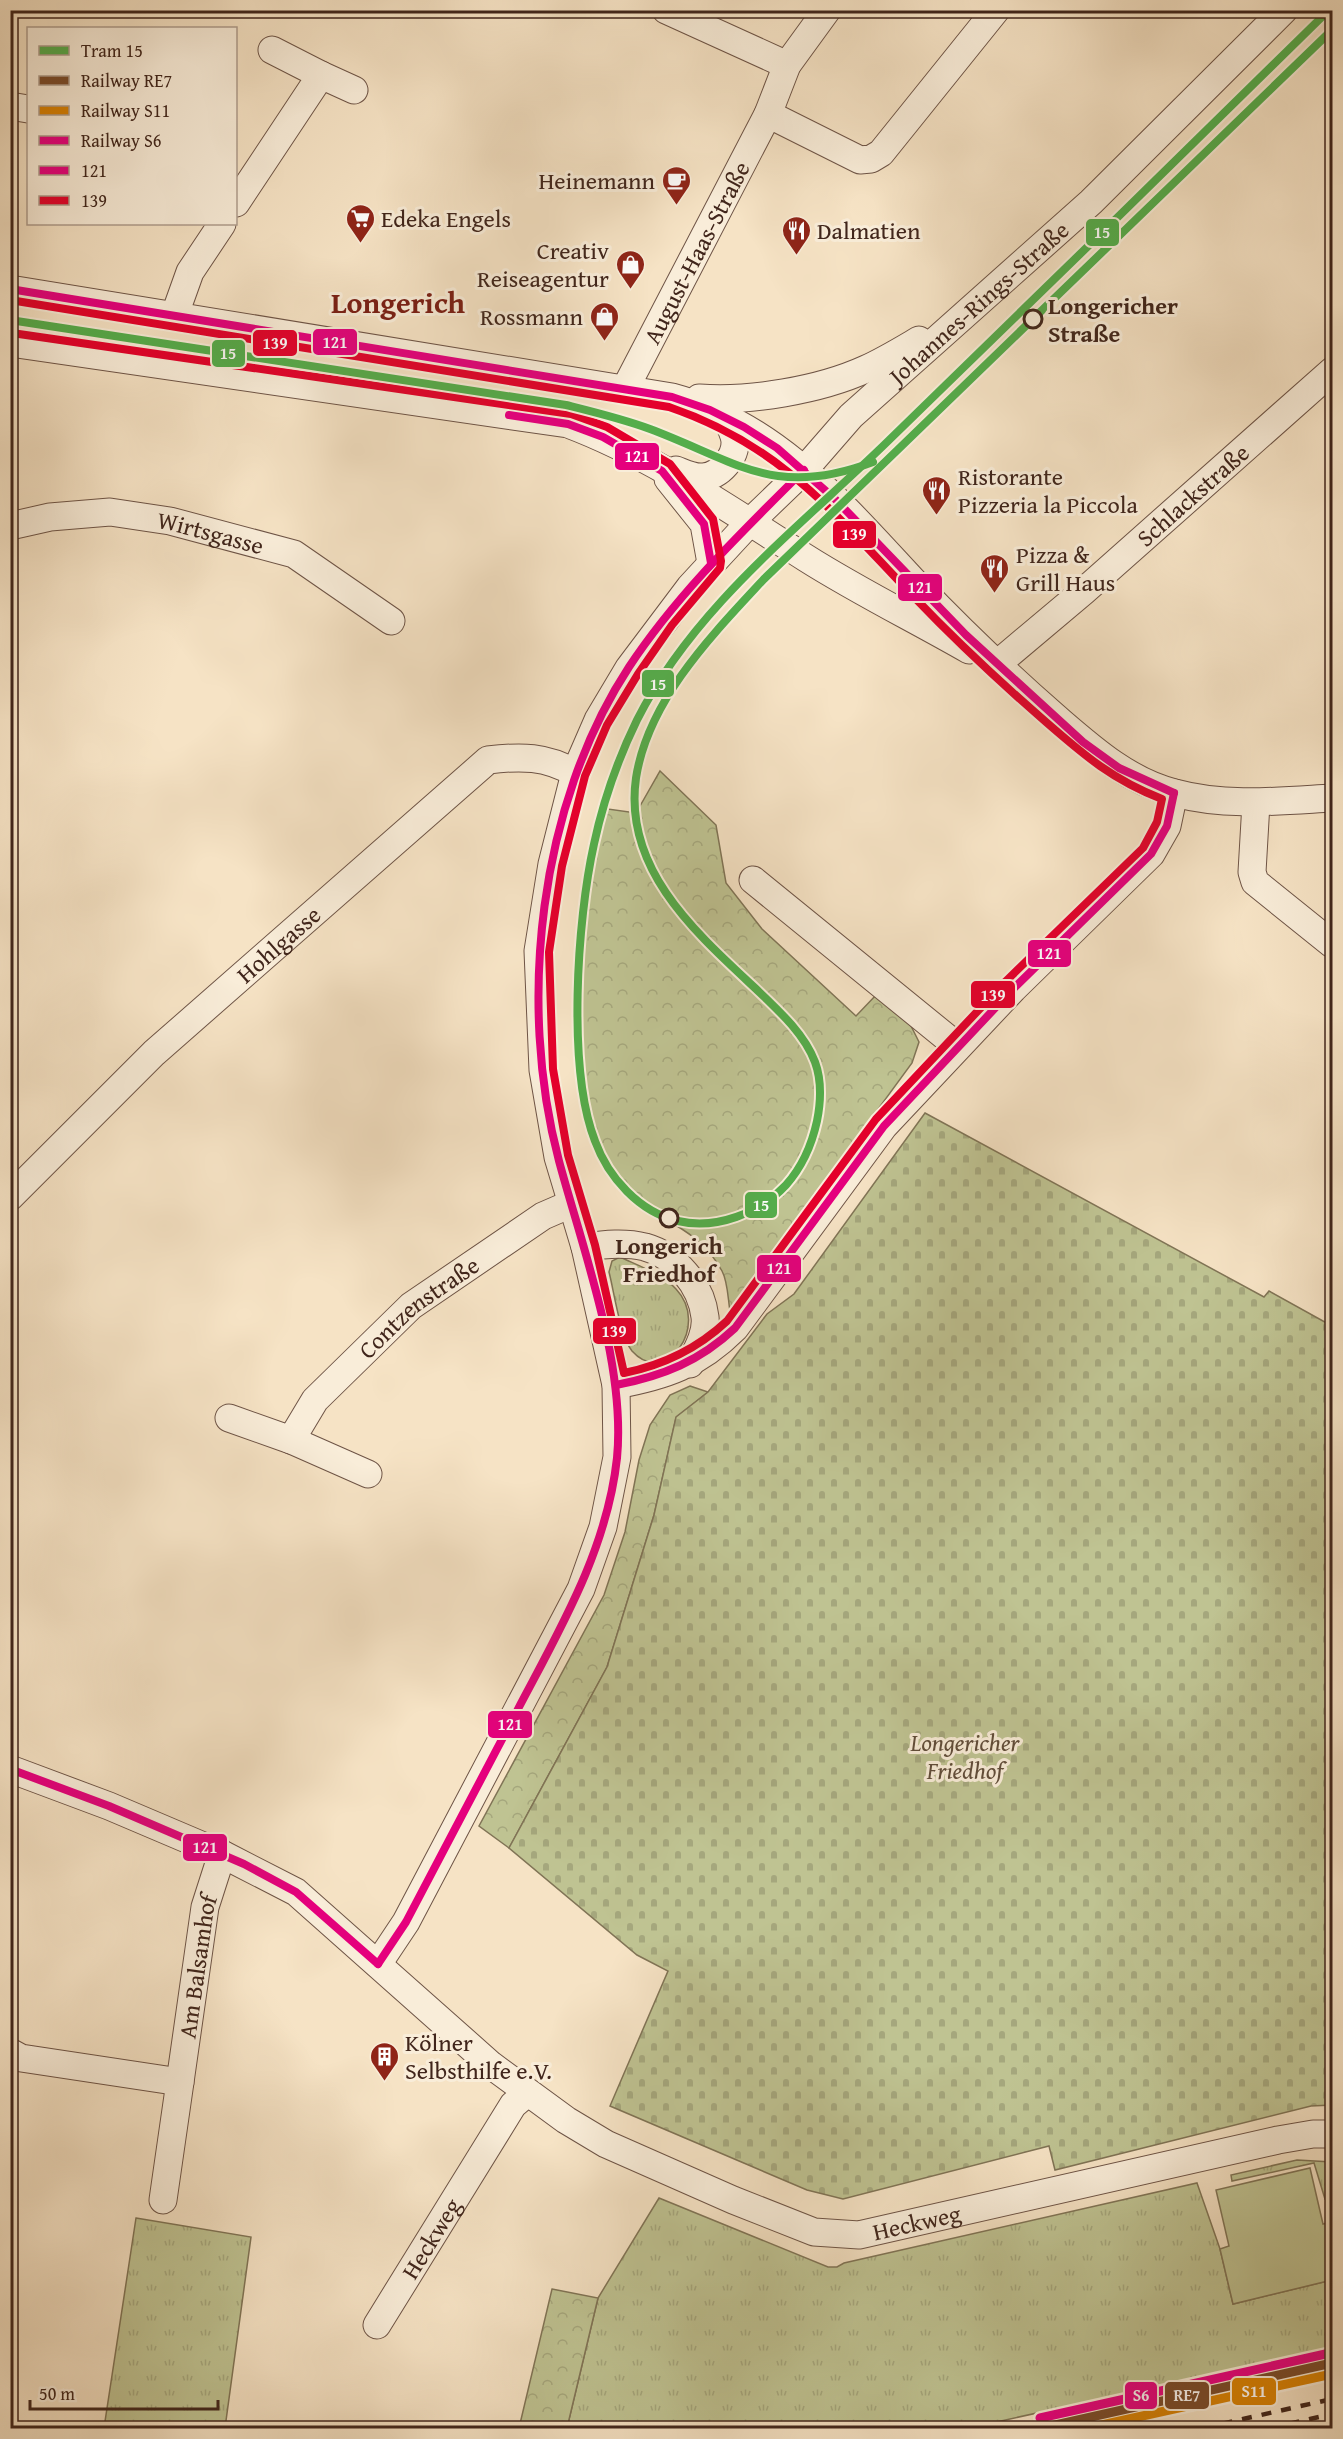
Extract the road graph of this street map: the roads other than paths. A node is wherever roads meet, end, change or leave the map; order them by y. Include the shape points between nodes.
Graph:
1 (666, 10) edge
2 (827, 10) edge
3 (996, 10) edge
4 (1284, 10) edge
5 (272, 50) dead end
6 (787, 65) junction
7 (321, 75) junction
8 (354, 90) dead end
9 (10, 106) edge
10 (27, 109) edge
11 (768, 114) junction
12 (237, 201) edge
13 (221, 225) edge
14 (10, 289) edge
15 (176, 314) junction
16 (959, 318) junction
17 (10, 343) edge
18 (1332, 370) edge
19 (626, 389) junction
20 (672, 397) junction
21 (724, 414) junction
22 (653, 465) junction
23 (804, 470) junction
24 (750, 522) junction
25 (10, 526) edge
26 (711, 563) junction
27 (392, 621) dead end
28 (996, 665) junction
29 (575, 773) junction
30 (1174, 793) junction
31 (1332, 798) edge
32 (1256, 803) junction
33 (753, 880) dead end
34 (1332, 944) edge
35 (957, 1046) junction
36 (10, 1197) edge
37 (573, 1203) junction
38 (585, 1247) junction
39 (690, 1364) junction
40 (616, 1385) junction
41 (229, 1418) dead end
42 (291, 1440) junction
43 (368, 1474) dead end
44 (10, 1769) edge
45 (222, 1854) junction
46 (378, 1964) junction
47 (10, 2052) edge
48 (180, 2082) junction
49 (527, 2093) junction
50 (1332, 2134) edge
51 (163, 2200) dead end
52 (377, 2325) dead end

1 - 6 street
2 - 6 street, August-Haas-Straße
3 - 11 street via 881,153 870,159 860,160
4 - 16 street, Johannes-Rings-Straße via 1091,202
5 - 7 street
6 - 11 street, August-Haas-Straße
7 - 8 street
7 - 12 street
9 - 10 street
11 - 19 street, August-Haas-Straße
13 - 15 street via 190,272
14 - 15 street
15 - 19 street
16 - 20 street via 865,370 799,389 730,400
16 - 23 street, Johannes-Rings-Straße via 851,416
17 - 22 street via 568,424 603,437
18 - 28 street, Schlackstraße
19 - 20 street
20 - 21 street
21 - 22 street via 735,439 734,450 715,474 702,477
21 - 23 street via 758,434
22 - 24 street
22 - 26 street via 704,525
23 - 24 street, Johannes-Rings-Straße
23 - 28 street via 854,515 915,584
24 - 26 street
24 - 28 street via 808,560
25 - 27 street, Wirtsgasse via 50,517 110,512 170,521 294,554
26 - 29 street via 629,669 598,720
28 - 30 street via 1102,757 1141,780
29 - 36 street, Hohlgasse via 538,758 488,760 154,1053
29 - 37 street via 552,864 538,951 543,1070 558,1157
30 - 32 street
30 - 35 street via 1167,826 1151,854
31 - 32 street
32 - 34 street via 1252,872 1255,882
33 - 35 street
35 - 39 street via 884,1126 735,1328
37 - 38 street
37 - 42 street, Contzenstraße via 543,1216 411,1306 315,1400
38 - 39 street via 612,1243 645,1247 670,1259 695,1284 705,1317 701,1343
38 - 40 street
39 - 40 street via 658,1377
40 - 46 street via 617,1457 603,1527 581,1588 406,1922
41 - 42 street
42 - 43 street
44 - 45 street, Heckweg
45 - 46 street, Heckweg via 296,1892
45 - 48 street, Am Balsamhof via 205,1907
46 - 49 street, Heckweg via 451,2032
47 - 48 street via 21,2058
48 - 51 street, Am Balsamhof
49 - 50 street, Heckweg via 566,2120 644,2162 814,2232 839,2235 879,2231 1278,2140
49 - 52 street, Heckweg via 513,2105

